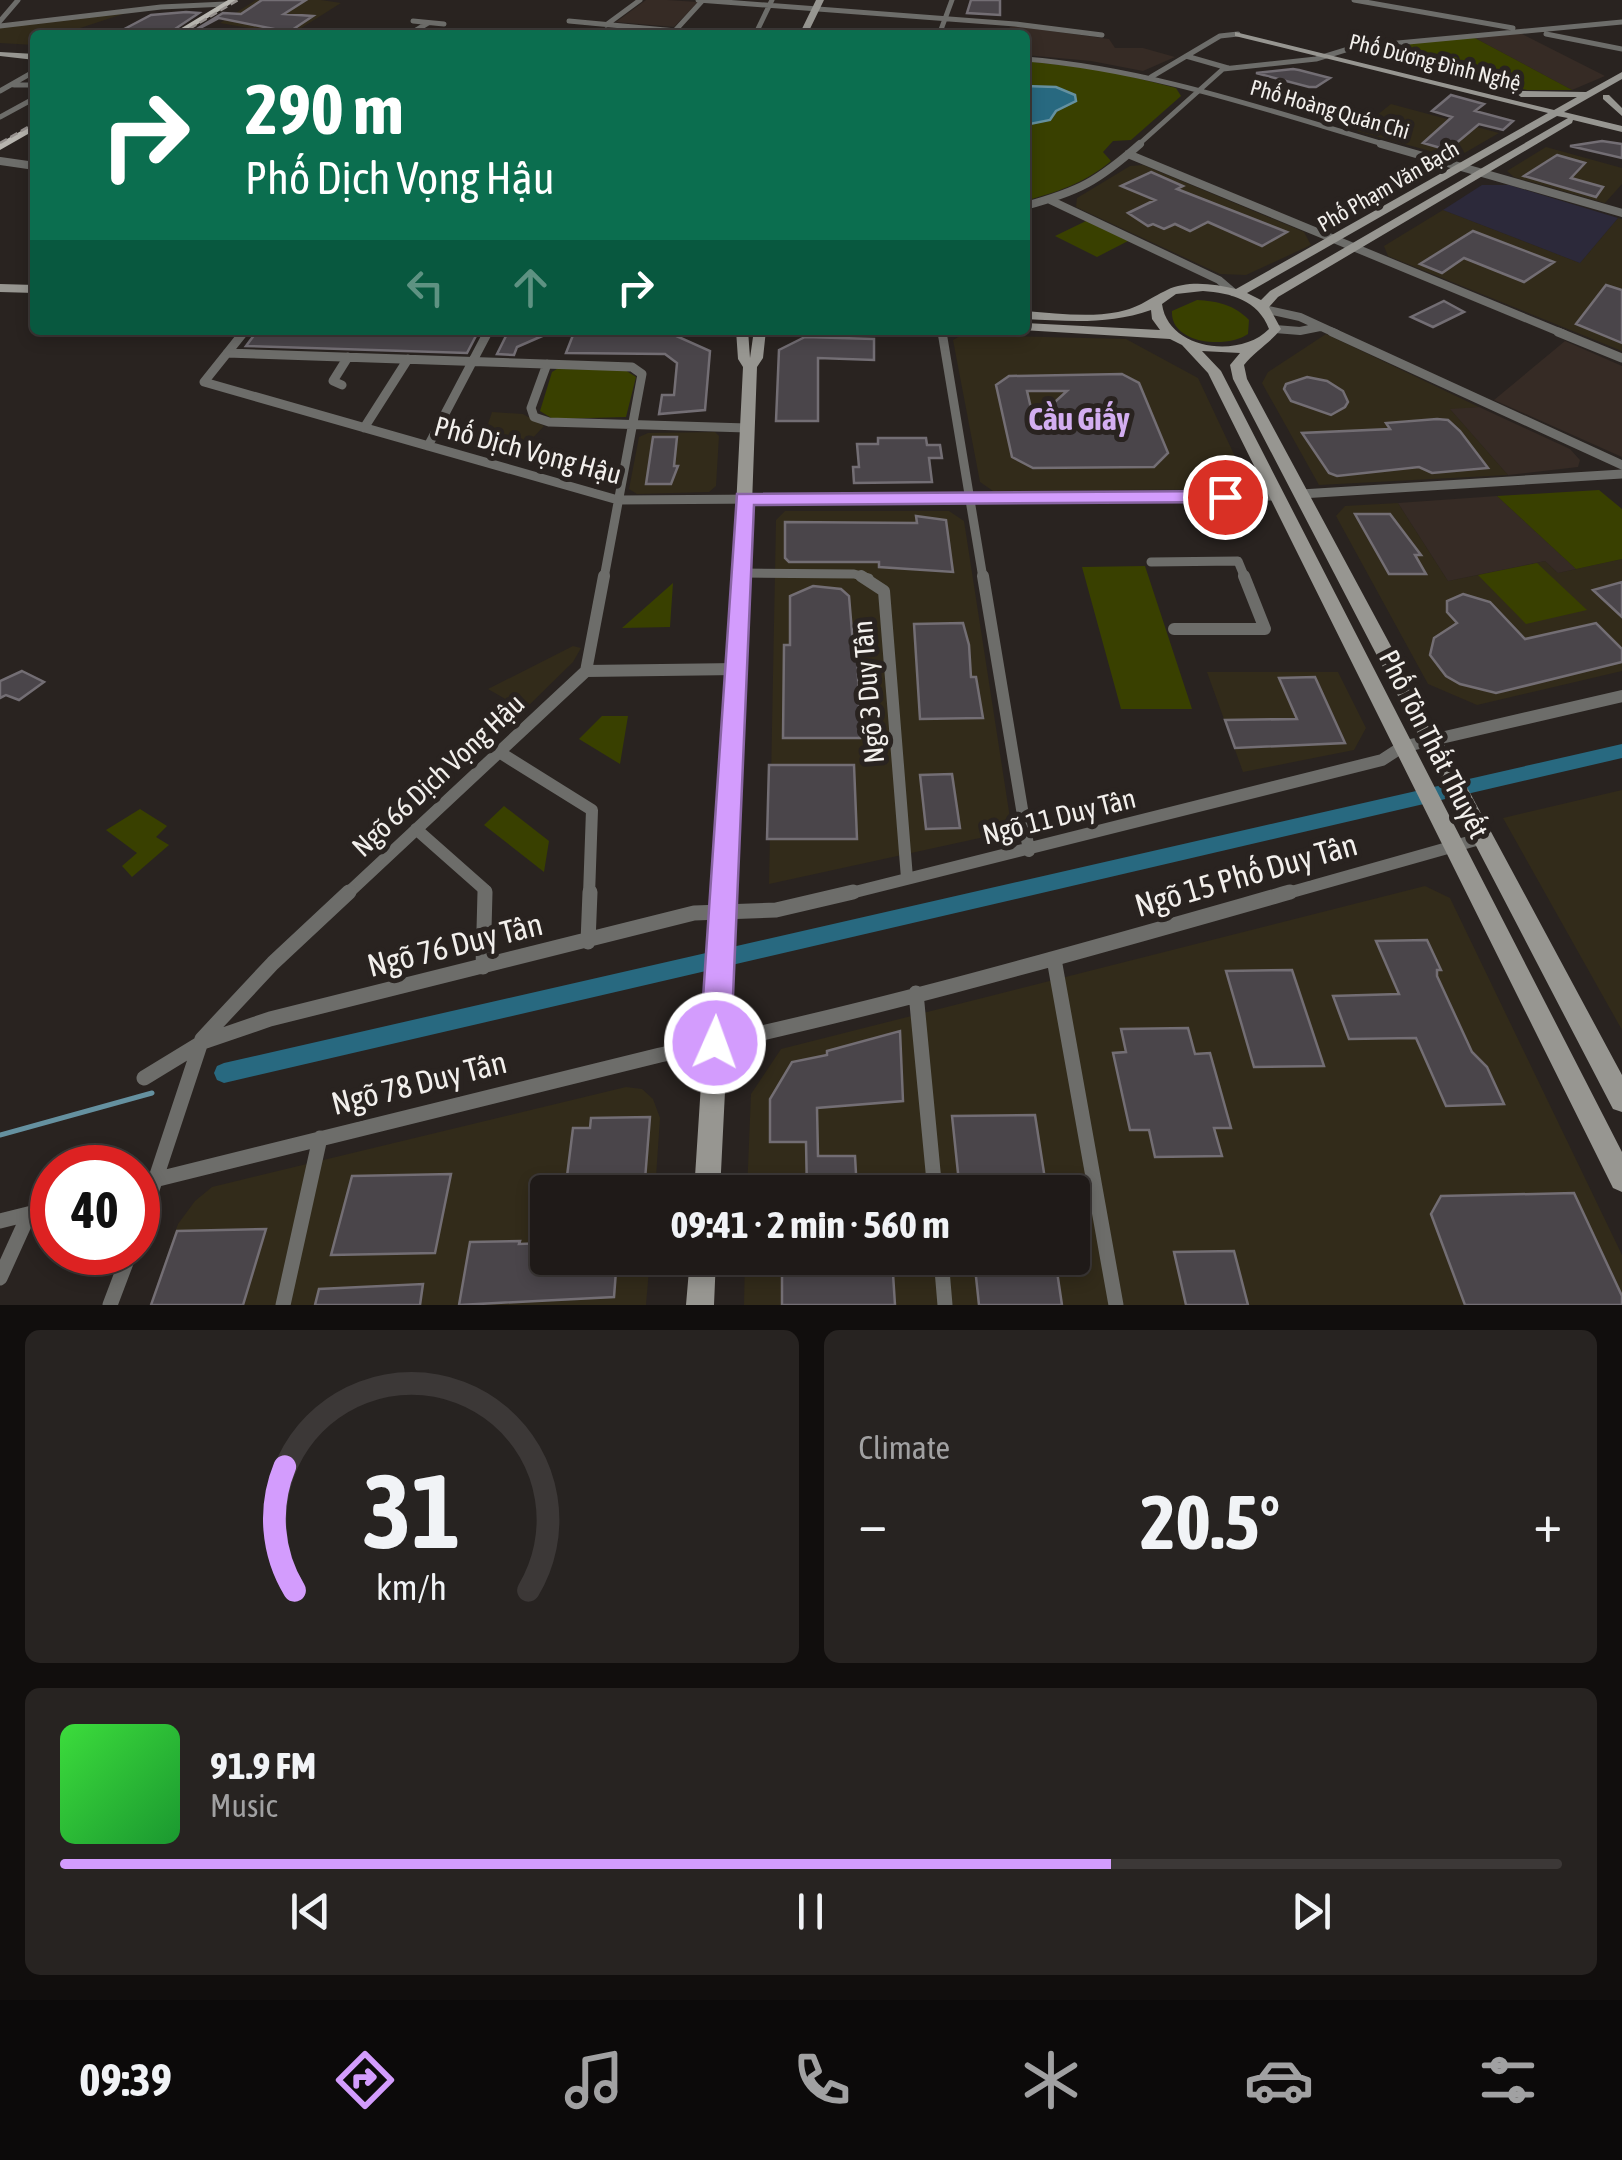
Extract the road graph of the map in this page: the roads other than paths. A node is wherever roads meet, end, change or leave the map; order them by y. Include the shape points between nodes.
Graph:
1 (18, 0) edge
2 (246, 0) edge
3 (640, 0) edge
4 (701, 0) edge
5 (952, 0) edge
6 (1354, 0) edge
7 (230, 2) edge
8 (771, 2) edge
9 (818, 4) edge
10 (946, 18) junction
11 (413, 21) dead end
12 (569, 21) dead end
13 (1622, 22) edge
14 (0, 23) edge
15 (428, 23) junction
16 (1004, 23) junction
17 (444, 24) dead end
18 (606, 25) junction
19 (182, 30) edge
20 (197, 30) edge
21 (416, 30) edge
22 (647, 30) edge
23 (675, 30) edge
24 (757, 30) edge
25 (805, 30) edge
26 (941, 30) edge
27 (1002, 30) edge
28 (1530, 31) junction
29 (1242, 32) joint
30 (1102, 35) dead end
31 (1622, 49) edge
32 (0, 54) edge
33 (1333, 54) junction
34 (1186, 56) junction
35 (30, 57) edge
36 (1030, 59) edge
37 (1228, 68) junction
38 (30, 74) edge
39 (1622, 75) edge
40 (1151, 77) junction
41 (11, 84) junction
42 (30, 86) edge
43 (0, 87) edge
44 (1622, 88) edge
45 (1197, 90) junction
46 (1590, 94) junction
47 (1507, 96) junction
48 (1605, 98) junction
49 (30, 101) edge
50 (1571, 112) junction
51 (1622, 114) edge
52 (0, 117) edge
53 (30, 120) edge
54 (1534, 126) junction
55 (1622, 127) edge
56 (30, 129) edge
57 (1552, 130) junction
58 (0, 137) edge
59 (0, 146) edge
60 (1128, 154) junction
61 (0, 162) edge
62 (30, 165) edge
63 (1465, 166) junction
64 (1482, 171) junction
65 (1050, 200) junction
66 (1030, 205) edge
67 (1622, 212) edge
68 (1336, 240) junction
69 (1353, 247) junction
70 (1191, 266) junction
71 (1253, 285) junction
72 (0, 288) edge
73 (30, 289) edge
74 (1183, 289) junction
75 (1235, 292) junction
76 (1274, 294) junction
77 (0, 299) edge
78 (30, 300) edge
79 (1156, 304) junction
80 (1263, 308) junction
81 (1030, 315) edge
82 (1114, 316) junction
83 (1030, 327) edge
84 (1320, 327) junction
85 (1274, 329) junction
86 (1122, 330) junction
87 (241, 335) edge
88 (488, 335) edge
89 (943, 335) edge
90 (751, 336) edge
91 (1180, 339) junction
92 (1251, 348) junction
93 (227, 353) junction
94 (348, 357) junction
95 (1622, 358) edge
96 (408, 359) junction
97 (474, 362) junction
98 (547, 364) junction
99 (342, 385) dead end
100 (632, 427) junction
101 (364, 428) junction
102 (747, 428) junction
103 (428, 446) junction
104 (1622, 465) edge
105 (1622, 474) edge
106 (1301, 494) junction
107 (1276, 496) junction
108 (970, 498) junction
109 (744, 499) junction
110 (618, 500) junction
111 (1289, 522) junction
112 (1316, 522) junction
113 (1152, 562) dead end
114 (741, 573) junction
115 (1174, 629) dead end
116 (738, 670) junction
117 (586, 671) junction
118 (1622, 696) edge
119 (1431, 740) junction
120 (1402, 747) junction
121 (499, 752) junction
122 (1478, 828) junction
123 (416, 829) junction
124 (1453, 846) junction
125 (1029, 850) junction
126 (908, 878) junction
127 (722, 924) junction
128 (588, 942) junction
129 (1054, 958) junction
130 (483, 966) junction
131 (916, 993) junction
132 (202, 1039) junction
133 (715, 1043) junction
134 (144, 1078) dead end
135 (1622, 1100) edge
136 (320, 1138) junction
137 (160, 1171) edge
138 (708, 1175) edge
139 (933, 1175) edge
140 (160, 1177) edge
141 (1622, 1179) edge
142 (29, 1214) joint
143 (0, 1221) edge
144 (121, 1275) edge
145 (702, 1275) edge
146 (943, 1275) edge
147 (0, 1278) edge
148 (110, 1305) edge
149 (284, 1305) edge
150 (700, 1305) edge
151 (946, 1305) edge
152 (1116, 1305) edge

1 - 14 street
2 - 20 main road
3 - 18 street
4 - 8 street
4 - 23 street
5 - 10 street
6 - 28 street
7 - 14 street
7 - 19 main road
8 - 9 street
8 - 24 street
9 - 10 street
9 - 25 main road
10 - 16 street
10 - 26 street
11 - 15 street
12 - 18 street
13 - 28 street
15 - 17 street
15 - 21 street
16 - 27 street
16 - 30 street
18 - 22 street
28 - 31 street
28 - 33 street
29 - 33 main road, Phố Dương Đình Nghệ
29 - 34 street
32 - 35 main road
33 - 37 street
33 - 47 main road, Phố Dương Đình Nghệ
34 - 37 street
34 - 40 street
36 - 40 street, Phố Hoàng Quán Chi
37 - 45 street
38 - 41 street
39 - 46 main road
40 - 45 street, Phố Hoàng Quán Chi
41 - 42 street
41 - 43 street
44 - 48 main road
45 - 60 street
45 - 63 street, Phố Hoàng Quán Chi
46 - 47 main road
46 - 48 main road
46 - 50 main road
47 - 50 main road, Phố Dương Đình Nghệ
47 - 54 main road
48 - 50 main road
48 - 51 main road
49 - 52 street
50 - 54 main road, Phố Phạm Văn Bạch
50 - 55 main road, Phố Dương Đình Nghệ
50 - 57 main road, Phố Phạm Văn Bạch
53 - 58 main road
54 - 57 main road
54 - 63 main road, Phố Phạm Văn Bạch
55 - 57 main road
56 - 59 main road
57 - 64 main road, Phố Phạm Văn Bạch
60 - 65 street via 1099,180
60 - 68 street
61 - 62 street
63 - 64 street, Phố Hoàng Quán Chi
63 - 68 main road, Phố Phạm Văn Bạch
64 - 67 street, Phố Hoàng Quán Chi
64 - 69 main road, Phố Phạm Văn Bạch
65 - 66 street
65 - 70 street
68 - 69 street
68 - 71 main road, Phố Phạm Văn Bạch
69 - 76 main road, Phố Phạm Văn Bạch
69 - 95 street
70 - 74 street
70 - 75 street
71 - 75 main road, Phố Phạm Văn Bạch
71 - 76 main road
72 - 73 main road
74 - 75 main road
74 - 79 main road
75 - 80 main road
76 - 80 main road, Phố Phạm Văn Bạch
77 - 78 main road
79 - 82 main road
79 - 91 main road, Phố Tôn Thất Thuyết via 1156,317
80 - 84 street
80 - 85 main road
81 - 82 main road
82 - 86 main road
83 - 86 main road
84 - 85 street
84 - 104 street
85 - 92 main road
86 - 91 main road
87 - 93 street, Phố Dịch Vọng Hậu
88 - 97 street
89 - 108 street
90 - 102 main road via 757,358 750,367
91 - 92 main road via 1212,349
91 - 107 main road, Phố Tôn Thất Thuyết via 1214,370
92 - 106 main road, Phố Tôn Thất Thuyết via 1237,364 1238,373
93 - 94 street
93 - 101 street, Phố Dịch Vọng Hậu via 204,382
94 - 96 street
94 - 99 street via 333,381
96 - 97 street
96 - 101 street
97 - 98 street
97 - 103 street
98 - 100 street via 642,374
98 - 100 street via 531,408 534,417
100 - 102 street
100 - 110 street
101 - 103 street, Phố Dịch Vọng Hậu
102 - 109 main road
103 - 110 street, Phố Dịch Vọng Hậu
105 - 106 street
106 - 112 main road, Phố Tôn Thất Thuyết
107 - 108 street, Phố Dịch Vọng Hậu
107 - 111 main road, Phố Tôn Thất Thuyết
108 - 109 street, Phố Dịch Vọng Hậu
108 - 125 street
109 - 110 street, Phố Dịch Vọng Hậu
109 - 114 main road
110 - 117 street
111 - 112 main road
111 - 120 main road, Phố Tôn Thất Thuyết
112 - 119 main road, Phố Tôn Thất Thuyết
113 - 115 street via 1238,561 1266,629
114 - 116 main road
114 - 126 street, Ngõ 3 Duy Tân via 854,574 868,576 884,591
116 - 117 street
116 - 127 main road
117 - 121 street, Ngõ 66 Dịch Vọng Hậu
118 - 119 street, Ngõ 11 Duy Tân
119 - 120 street, Ngõ 11 Duy Tân
119 - 122 main road, Phố Tôn Thất Thuyết
120 - 124 main road, Phố Tôn Thất Thuyết
120 - 125 street, Ngõ 11 Duy Tân via 1382,760
121 - 123 street, Ngõ 66 Dịch Vọng Hậu
121 - 128 street via 592,810
122 - 124 street, Ngõ 15 Phố Duy Tân
122 - 135 main road, Phố Tôn Thất Thuyết
123 - 130 street via 485,890
123 - 132 street, Ngõ 66 Dịch Vọng Hậu
124 - 129 street, Ngõ 15 Phố Duy Tân
124 - 141 main road, Phố Tôn Thất Thuyết
125 - 126 street, Ngõ 11 Duy Tân
126 - 127 street, Ngõ 11 Duy Tân
127 - 128 street, Ngõ 76 Duy Tân via 694,913
127 - 133 main road
128 - 130 street, Ngõ 76 Duy Tân
129 - 131 street, Ngõ 15 Phố Duy Tân
129 - 152 street
130 - 132 street, Ngõ 76 Duy Tân
131 - 133 street, Ngõ 78 Duy Tân
131 - 139 street
132 - 134 street
132 - 137 street
133 - 136 street, Ngõ 78 Duy Tân
133 - 138 main road
136 - 140 street, Ngõ 78 Duy Tân
136 - 149 street
142 - 143 street
142 - 147 street
144 - 148 street
145 - 150 main road
146 - 151 street

